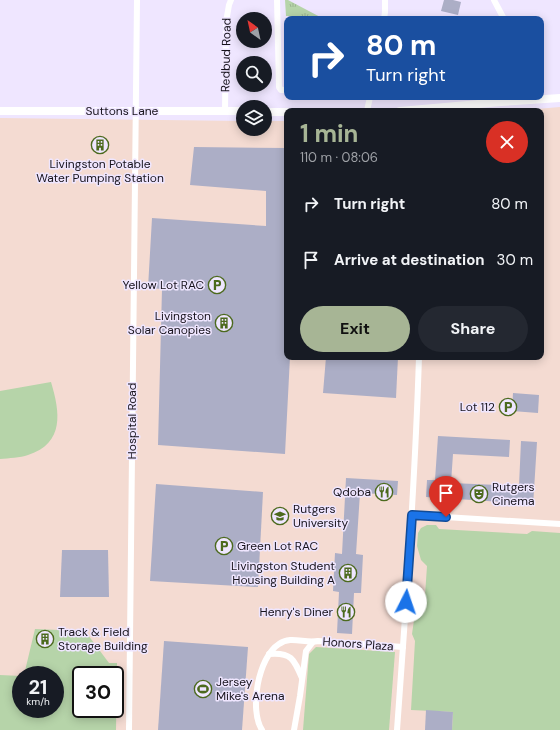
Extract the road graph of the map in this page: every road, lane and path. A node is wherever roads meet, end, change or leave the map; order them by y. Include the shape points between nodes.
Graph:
1 (137, 0) edge
2 (231, 0) edge
3 (277, 0) edge
4 (384, 0) edge
5 (494, 0) edge
6 (384, 16) edge
7 (502, 16) edge
8 (284, 90) edge
9 (544, 98) edge
10 (560, 98) edge
11 (495, 100) edge
12 (440, 108) edge
13 (0, 111) edge
14 (225, 111) junction
15 (236, 111) edge
16 (135, 112) junction
17 (272, 112) edge
18 (284, 112) edge
19 (419, 360) edge
20 (412, 515) junction
21 (560, 524) edge
22 (313, 642) junction
23 (403, 647) junction
24 (269, 654) junction
25 (302, 680) junction
26 (129, 730) edge
27 (262, 730) edge
28 (294, 730) edge
29 (398, 730) edge

1 - 16 street, Hospital Road
2 - 14 street, Redbud Road via 226,22
3 - 8 street via 278,87
4 - 6 street
5 - 7 street
9 - 10 street
11 - 12 street
13 - 16 street, Suttons Lane
14 - 15 street, Suttons Lane
14 - 16 street, Suttons Lane
16 - 26 street, Hospital Road
17 - 18 street
19 - 20 street
20 - 21 street
20 - 23 street
22 - 23 street, Honors Plaza
22 - 24 street, Honors Plaza via 291,639 279,644
22 - 25 street, Honors Plaza via 306,650
23 - 29 street
24 - 25 street via 288,655 296,665
24 - 27 street, Honors Plaza via 257,682 256,709
25 - 28 street, Honors Plaza

